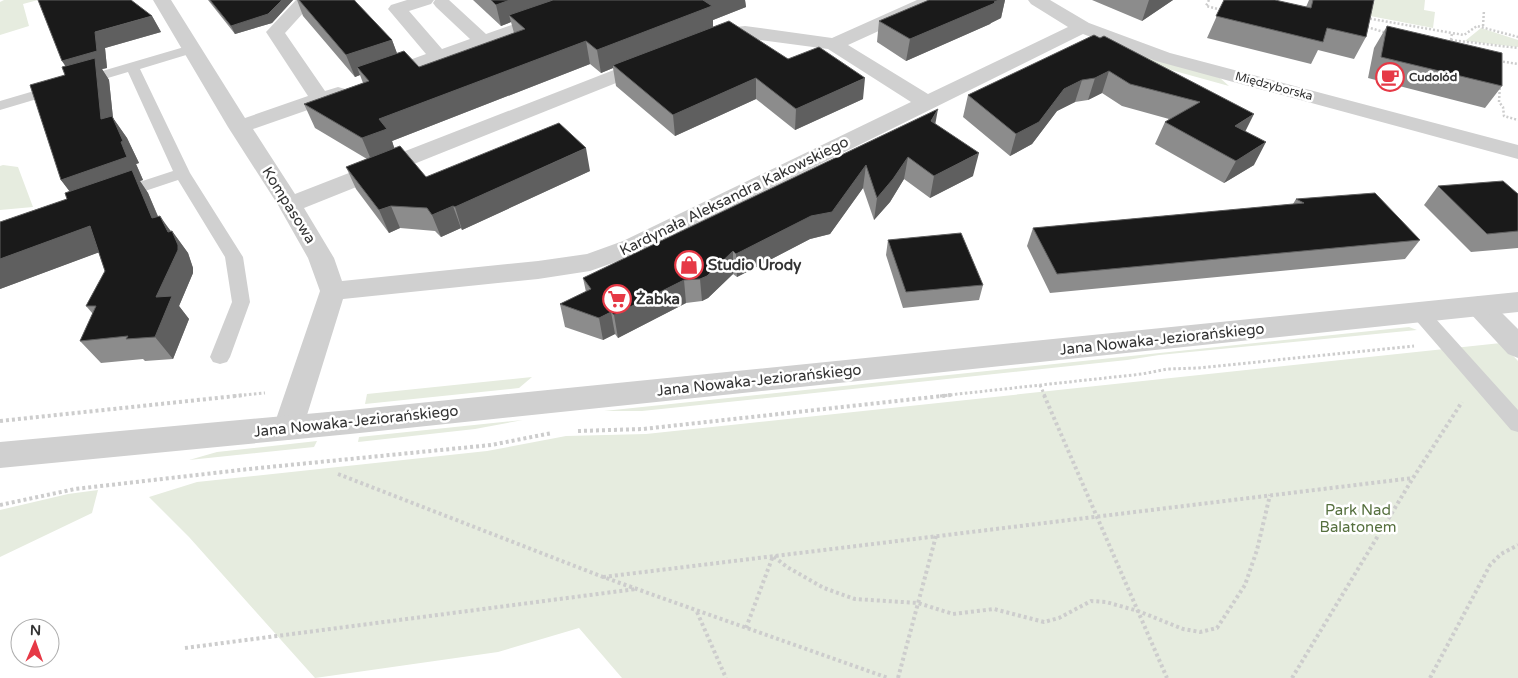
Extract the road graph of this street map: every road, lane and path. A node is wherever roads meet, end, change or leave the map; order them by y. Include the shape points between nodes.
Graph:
1 (162, 0) edge
2 (306, 0) edge
3 (599, 0) edge
4 (932, 0) edge
5 (1038, 0) edge
6 (1209, 0) edge
7 (434, 2) edge
8 (1224, 10) edge
9 (1484, 10) dead end
10 (1361, 18) edge
11 (1366, 26) edge
12 (1483, 26) junction
13 (1082, 27) junction
14 (1452, 33) junction
15 (1394, 34) edge
16 (1518, 37) edge
17 (1451, 40) junction
18 (483, 41) junction
19 (834, 44) junction
20 (1518, 48) edge
21 (191, 49) junction
22 (1450, 51) edge
23 (439, 57) junction
24 (1491, 59) edge
25 (1499, 60) junction
26 (1518, 64) edge
27 (132, 67) junction
28 (1500, 69) edge
29 (1500, 78) edge
30 (320, 99) junction
31 (927, 103) junction
32 (0, 106) edge
33 (1518, 120) edge
34 (239, 127) junction
35 (1518, 152) edge
36 (182, 173) junction
37 (109, 199) edge
38 (290, 205) junction
39 (333, 291) junction
40 (1518, 302) edge
41 (1479, 306) junction
42 (1420, 313) junction
43 (1446, 342) junction
44 (1518, 348) edge
45 (220, 357) dead end
46 (1036, 378) dead end
47 (1040, 385) junction
48 (270, 390) dead end
49 (1461, 403) dead end
50 (0, 421) edge
51 (1518, 424) edge
52 (288, 428) junction
53 (571, 431) dead end
54 (554, 433) dead end
55 (0, 455) edge
56 (338, 474) dead end
57 (1413, 478) junction
58 (1270, 495) junction
59 (0, 505) edge
60 (1096, 516) junction
61 (936, 536) junction
62 (1518, 545) edge
63 (773, 556) junction
64 (604, 577) junction
65 (637, 589) junction
66 (918, 603) junction
67 (697, 612) junction
68 (1138, 612) junction
69 (746, 628) junction
70 (184, 648) dead end
71 (726, 678) edge
72 (888, 678) edge
73 (898, 678) edge
74 (1167, 678) edge
75 (1292, 678) edge
76 (1430, 678) edge

1 - 21 street, Kompasowa
2 - 30 street via 275,32
3 - 18 street
4 - 19 street
5 - 13 street, Międzyborska
6 - 8 path via 1206,6
7 - 18 street
7 - 23 street via 397,9
9 - 12 path
10 - 14 path
11 - 15 path
12 - 14 path via 1477,26 1464,35
12 - 16 path
13 - 31 street, Kardynała Aleksandra Kakowskiego
13 - 35 street, Międzyborska via 1163,57
14 - 17 path
17 - 20 path
17 - 22 path
18 - 23 street
19 - 31 street
19 - 38 street via 808,38 726,33
21 - 27 lane
21 - 34 street, Kompasowa
23 - 30 street
24 - 25 path
25 - 26 path
25 - 28 path
27 - 32 lane
27 - 36 lane
29 - 33 path via 1500,102 1504,116
30 - 34 street
31 - 39 street, Kardynała Aleksandra Kakowskiego via 632,247 590,262
34 - 38 street, Kompasowa
36 - 37 lane
36 - 45 lane via 234,257 241,302
38 - 39 street, Kompasowa via 321,258
39 - 52 street
40 - 41 street, Jana Nowaka-Jeziorańskiego
41 - 42 street, Jana Nowaka-Jeziorańskiego
41 - 44 street
42 - 43 lane
42 - 52 street, Jana Nowaka-Jeziorańskiego
43 - 47 path via 1167,369
43 - 51 lane
46 - 47 path
47 - 53 path via 643,429
47 - 60 path
48 - 50 path via 264,394
49 - 57 path
52 - 55 street, Jana Nowaka-Jeziorańskiego
54 - 59 path via 491,445 74,489
56 - 64 path
57 - 58 path
57 - 75 path
58 - 60 path
58 - 68 path via 1257,550 1244,585 1217,628 1200,632 1183,629
60 - 61 path
60 - 68 path
61 - 63 path
61 - 66 path
62 - 76 path via 1501,554 1490,565
63 - 64 path
63 - 66 path via 824,588 855,599
63 - 69 path
64 - 65 path
65 - 67 path
65 - 70 path
66 - 68 path via 953,614 994,609 1044,622 1059,618 1090,601 1106,602
66 - 73 path
67 - 69 path
67 - 71 path
68 - 74 path
69 - 72 path

